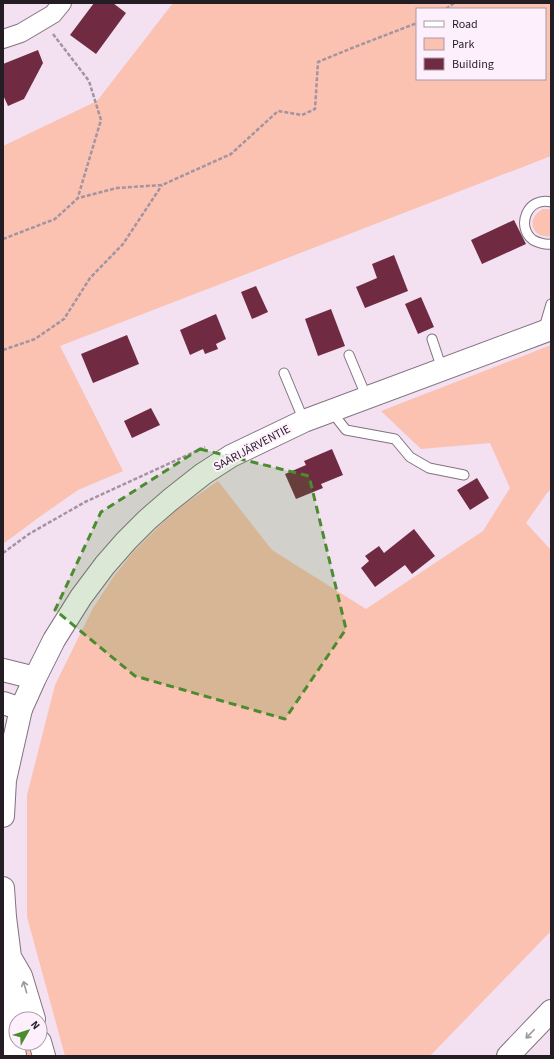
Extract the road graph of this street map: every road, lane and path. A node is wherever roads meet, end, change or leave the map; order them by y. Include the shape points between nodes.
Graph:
1 (62, 3) edge
2 (42, 20) junction
3 (416, 23) edge
4 (3, 40) edge
5 (162, 185) junction
6 (78, 198) junction
7 (551, 202) edge
8 (3, 239) edge
9 (551, 244) edge
10 (551, 304) edge
11 (547, 331) edge
12 (432, 338) dead end
13 (3, 350) edge
14 (349, 355) dead end
15 (442, 370) junction
16 (284, 372) dead end
17 (367, 398) junction
18 (331, 411) junction
19 (304, 421) junction
20 (208, 446) dead end
21 (464, 476) dead end
22 (3, 553) edge
23 (3, 670) edge
24 (35, 678) junction
25 (12, 706) edge
26 (3, 816) edge
27 (3, 888) edge
28 (10, 957) junction
29 (32, 1011) edge
30 (551, 1011) edge
31 (15, 1056) edge
32 (508, 1056) edge

1 - 2 street
2 - 4 street
2 - 6 path via 89,81 101,120
3 - 5 path via 318,62 315,109 302,115 278,111 231,154
5 - 6 path via 116,188
5 - 13 path via 123,244 90,278 64,319 35,339
6 - 8 path via 55,219
7 - 9 lane via 546,200 529,208 524,226 529,236 538,243
10 - 11 lane
11 - 15 main road, SAARIJÄRVENTIE
12 - 15 lane
14 - 17 lane
15 - 17 main road, SAARIJÄRVENTIE
16 - 19 lane
17 - 18 main road, SAARIJÄRVENTIE
18 - 19 main road, SAARIJÄRVENTIE
18 - 21 lane via 346,430 395,440 410,458 429,468
19 - 24 main road, SAARIJÄRVENTIE via 231,456 203,474 147,520 105,565 81,597 54,640
20 - 22 path via 85,502 29,534
23 - 24 main road
24 - 25 main road, SAARIJÄRVENTIE
25 - 26 main road, SAARIJÄRVENTIE
27 - 28 main road
29 -> 28 main road via 21,976
28 - 31 main road via 5,978
30 -> 32 main road

